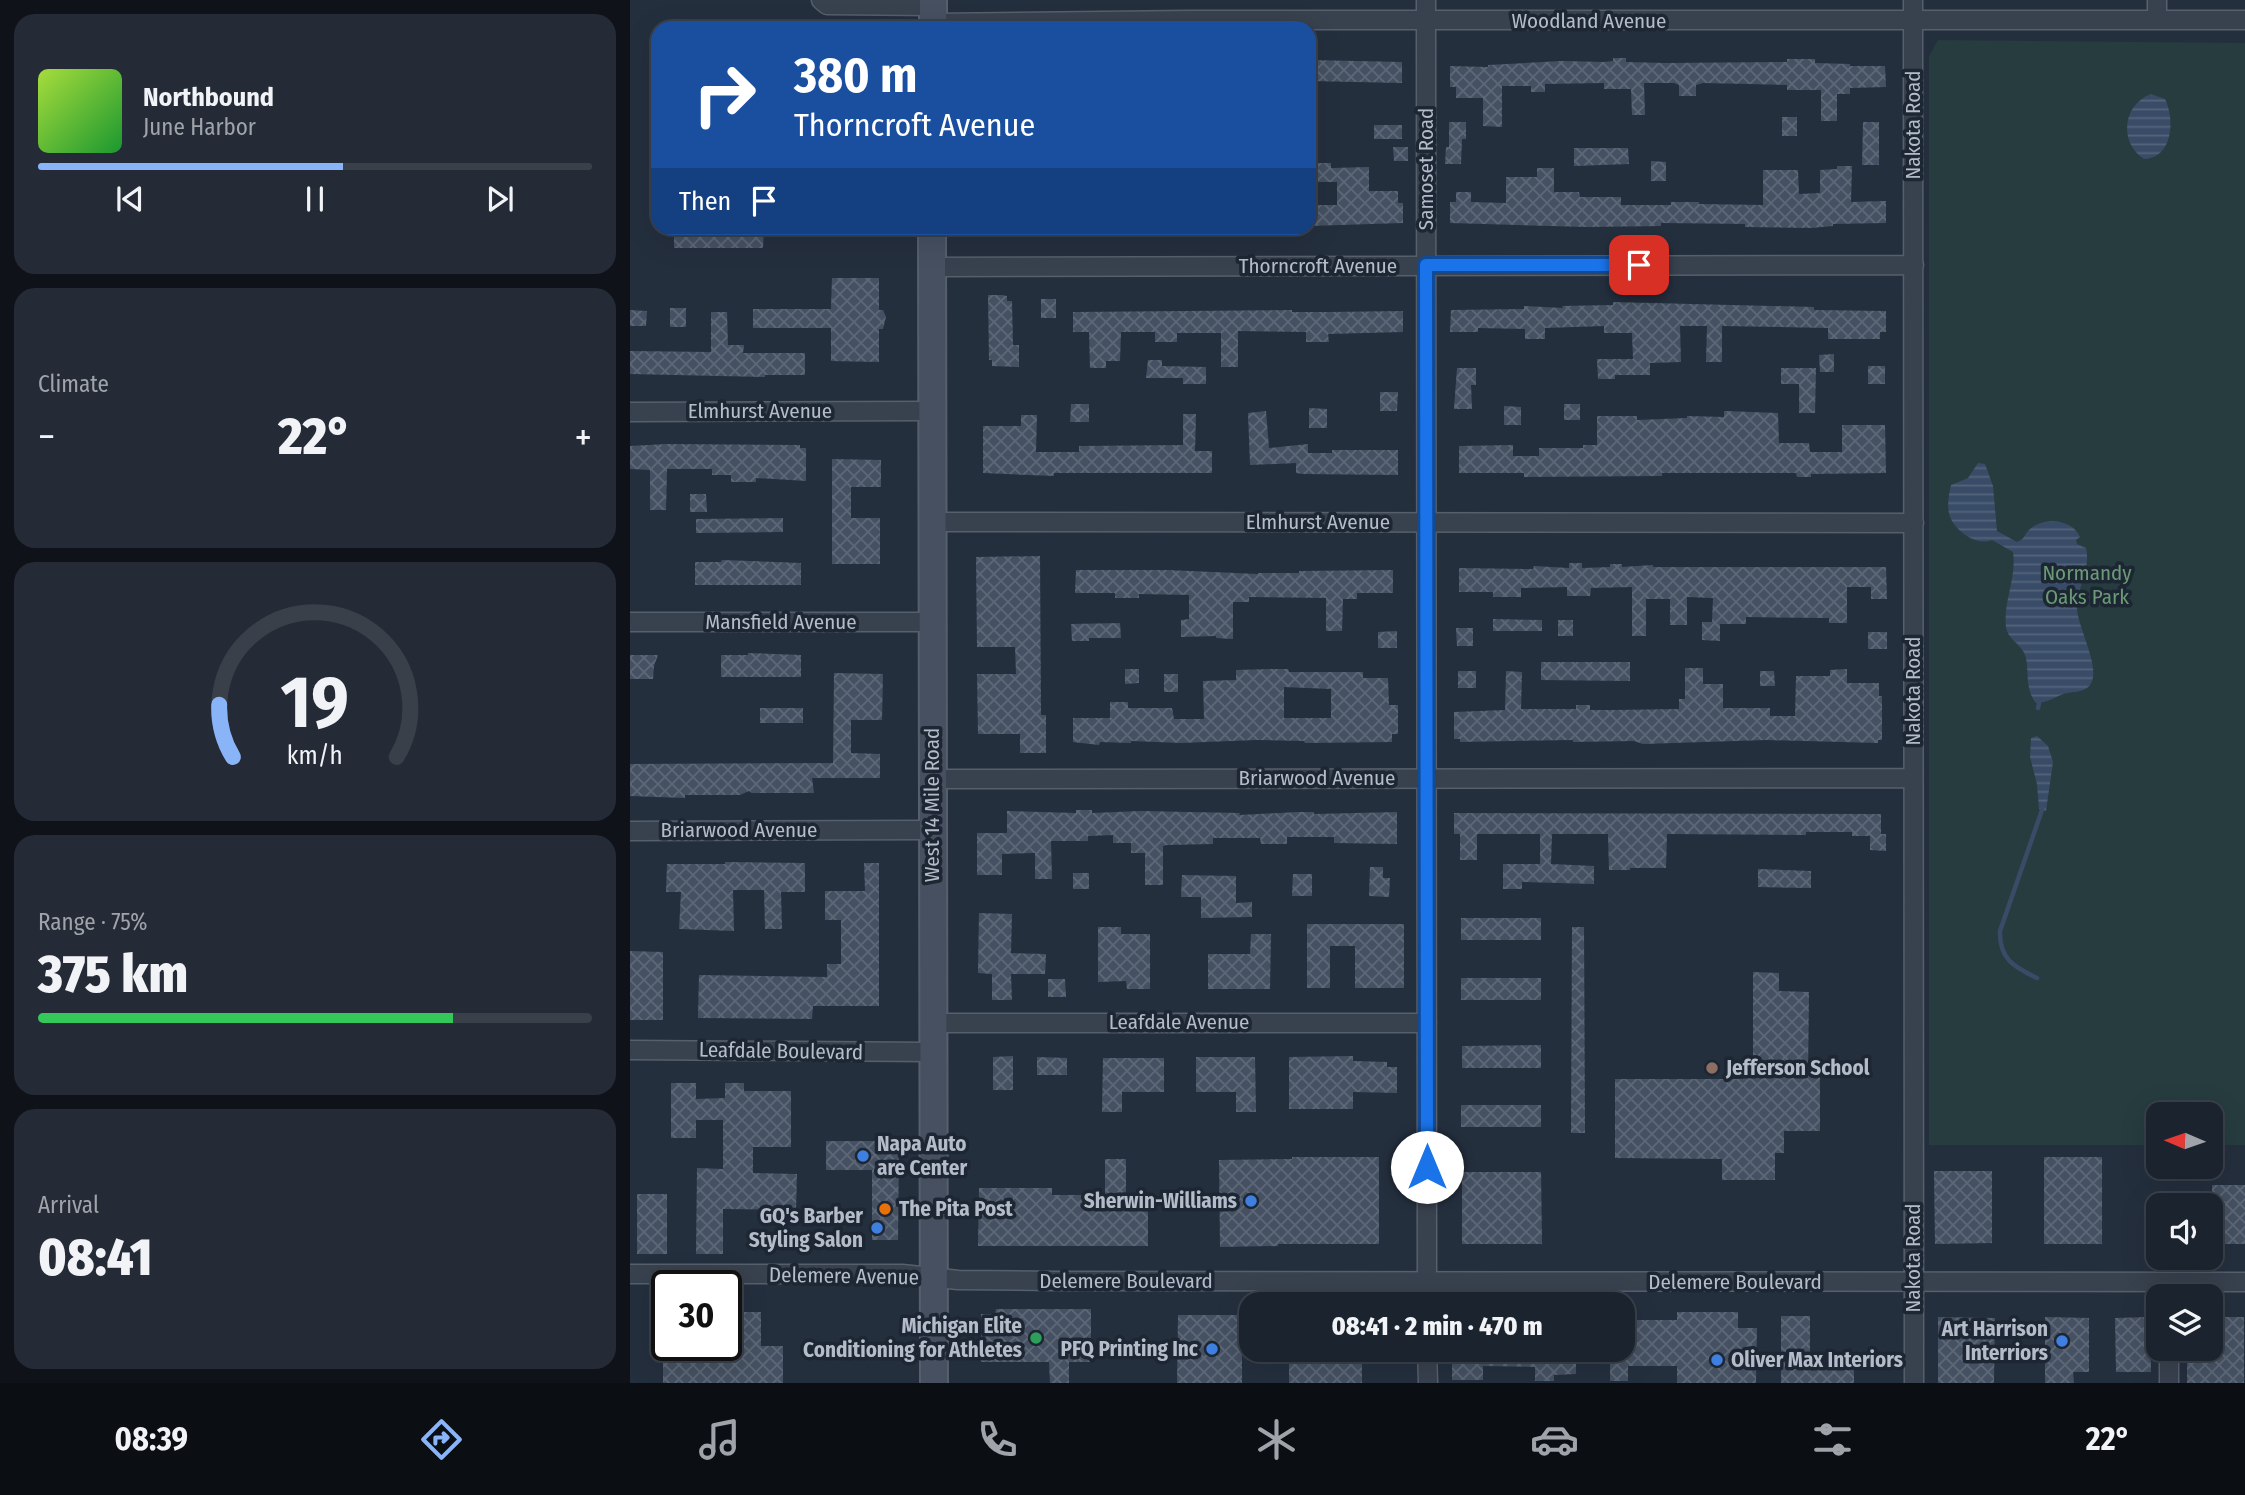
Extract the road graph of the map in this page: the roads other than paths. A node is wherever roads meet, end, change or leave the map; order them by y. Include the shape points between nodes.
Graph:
1 (821, 0) edge
2 (1426, 0) edge
3 (1913, 0) edge
4 (2157, 0) edge
5 (933, 14) edge
6 (2157, 20) junction
7 (2245, 20) edge
8 (1426, 21) junction
9 (1913, 21) junction
10 (932, 235) edge
11 (1426, 265) junction
12 (1914, 265) junction
13 (932, 267) junction
14 (932, 411) junction
15 (630, 412) edge
16 (932, 522) junction
17 (1426, 522) junction
18 (1914, 523) junction
19 (630, 622) edge
20 (932, 622) junction
21 (1426, 778) junction
22 (1912, 778) junction
23 (932, 779) junction
24 (932, 830) junction
25 (630, 831) edge
26 (932, 1023) junction
27 (1427, 1023) junction
28 (630, 1050) edge
29 (932, 1052) junction
30 (630, 1274) edge
31 (932, 1276) junction
32 (1426, 1282) junction
33 (2245, 1282) edge
34 (1913, 1283) junction
35 (2223, 1284) edge
36 (2146, 1288) edge
37 (1426, 1292) edge
38 (2169, 1361) edge
39 (1427, 1362) edge
40 (934, 1383) edge
41 (1428, 1383) edge
42 (1914, 1383) edge
43 (2169, 1383) edge

1 - 5 street, Woodland Avenue via 827,5
2 - 8 street, Samoset Road
3 - 9 street, Nakota Road
4 - 6 street
5 - 8 street, Woodland Avenue
6 - 7 street, Woodland Avenue
6 - 9 street, Woodland Avenue
8 - 9 street, Woodland Avenue
8 - 11 street, Samoset Road
9 - 12 street, Nakota Road
10 - 13 main road, West 14 Mile Road
11 - 12 street, Thorncroft Avenue
11 - 13 street, Thorncroft Avenue
11 - 17 street, Samoset Road
12 - 18 street, Nakota Road
13 - 14 main road, West 14 Mile Road
14 - 15 street, Elmhurst Avenue
14 - 16 main road, West 14 Mile Road
16 - 17 street, Elmhurst Avenue
16 - 20 main road, West 14 Mile Road
17 - 18 street, Elmhurst Avenue
17 - 21 street, Samoset Road
18 - 22 street, Nakota Road
19 - 20 street, Mansfield Avenue
20 - 23 main road, West 14 Mile Road
21 - 22 street, Briarwood Avenue
21 - 23 street, Briarwood Avenue
21 - 27 street, Samoset Road
22 - 34 street, Nakota Road
23 - 24 main road, West 14 Mile Road
24 - 25 street, Briarwood Avenue
24 - 26 main road, West 14 Mile Road
26 - 27 street, Leafdale Avenue
26 - 29 main road, West 14 Mile Road
27 - 32 street, Samoset Road
28 - 29 street, Leafdale Boulevard
29 - 31 main road, West 14 Mile Road
30 - 31 street, Delemere Avenue
31 - 32 street, Delemere Boulevard via 1014,1281
31 - 40 main road, West 14 Mile Road
32 - 34 street, Delemere Boulevard
32 - 37 street, Samoset Road
33 - 35 street, Delemere Boulevard
34 - 36 street, Delemere Boulevard
34 - 42 street, Nakota Road
38 - 43 street
39 - 41 street

